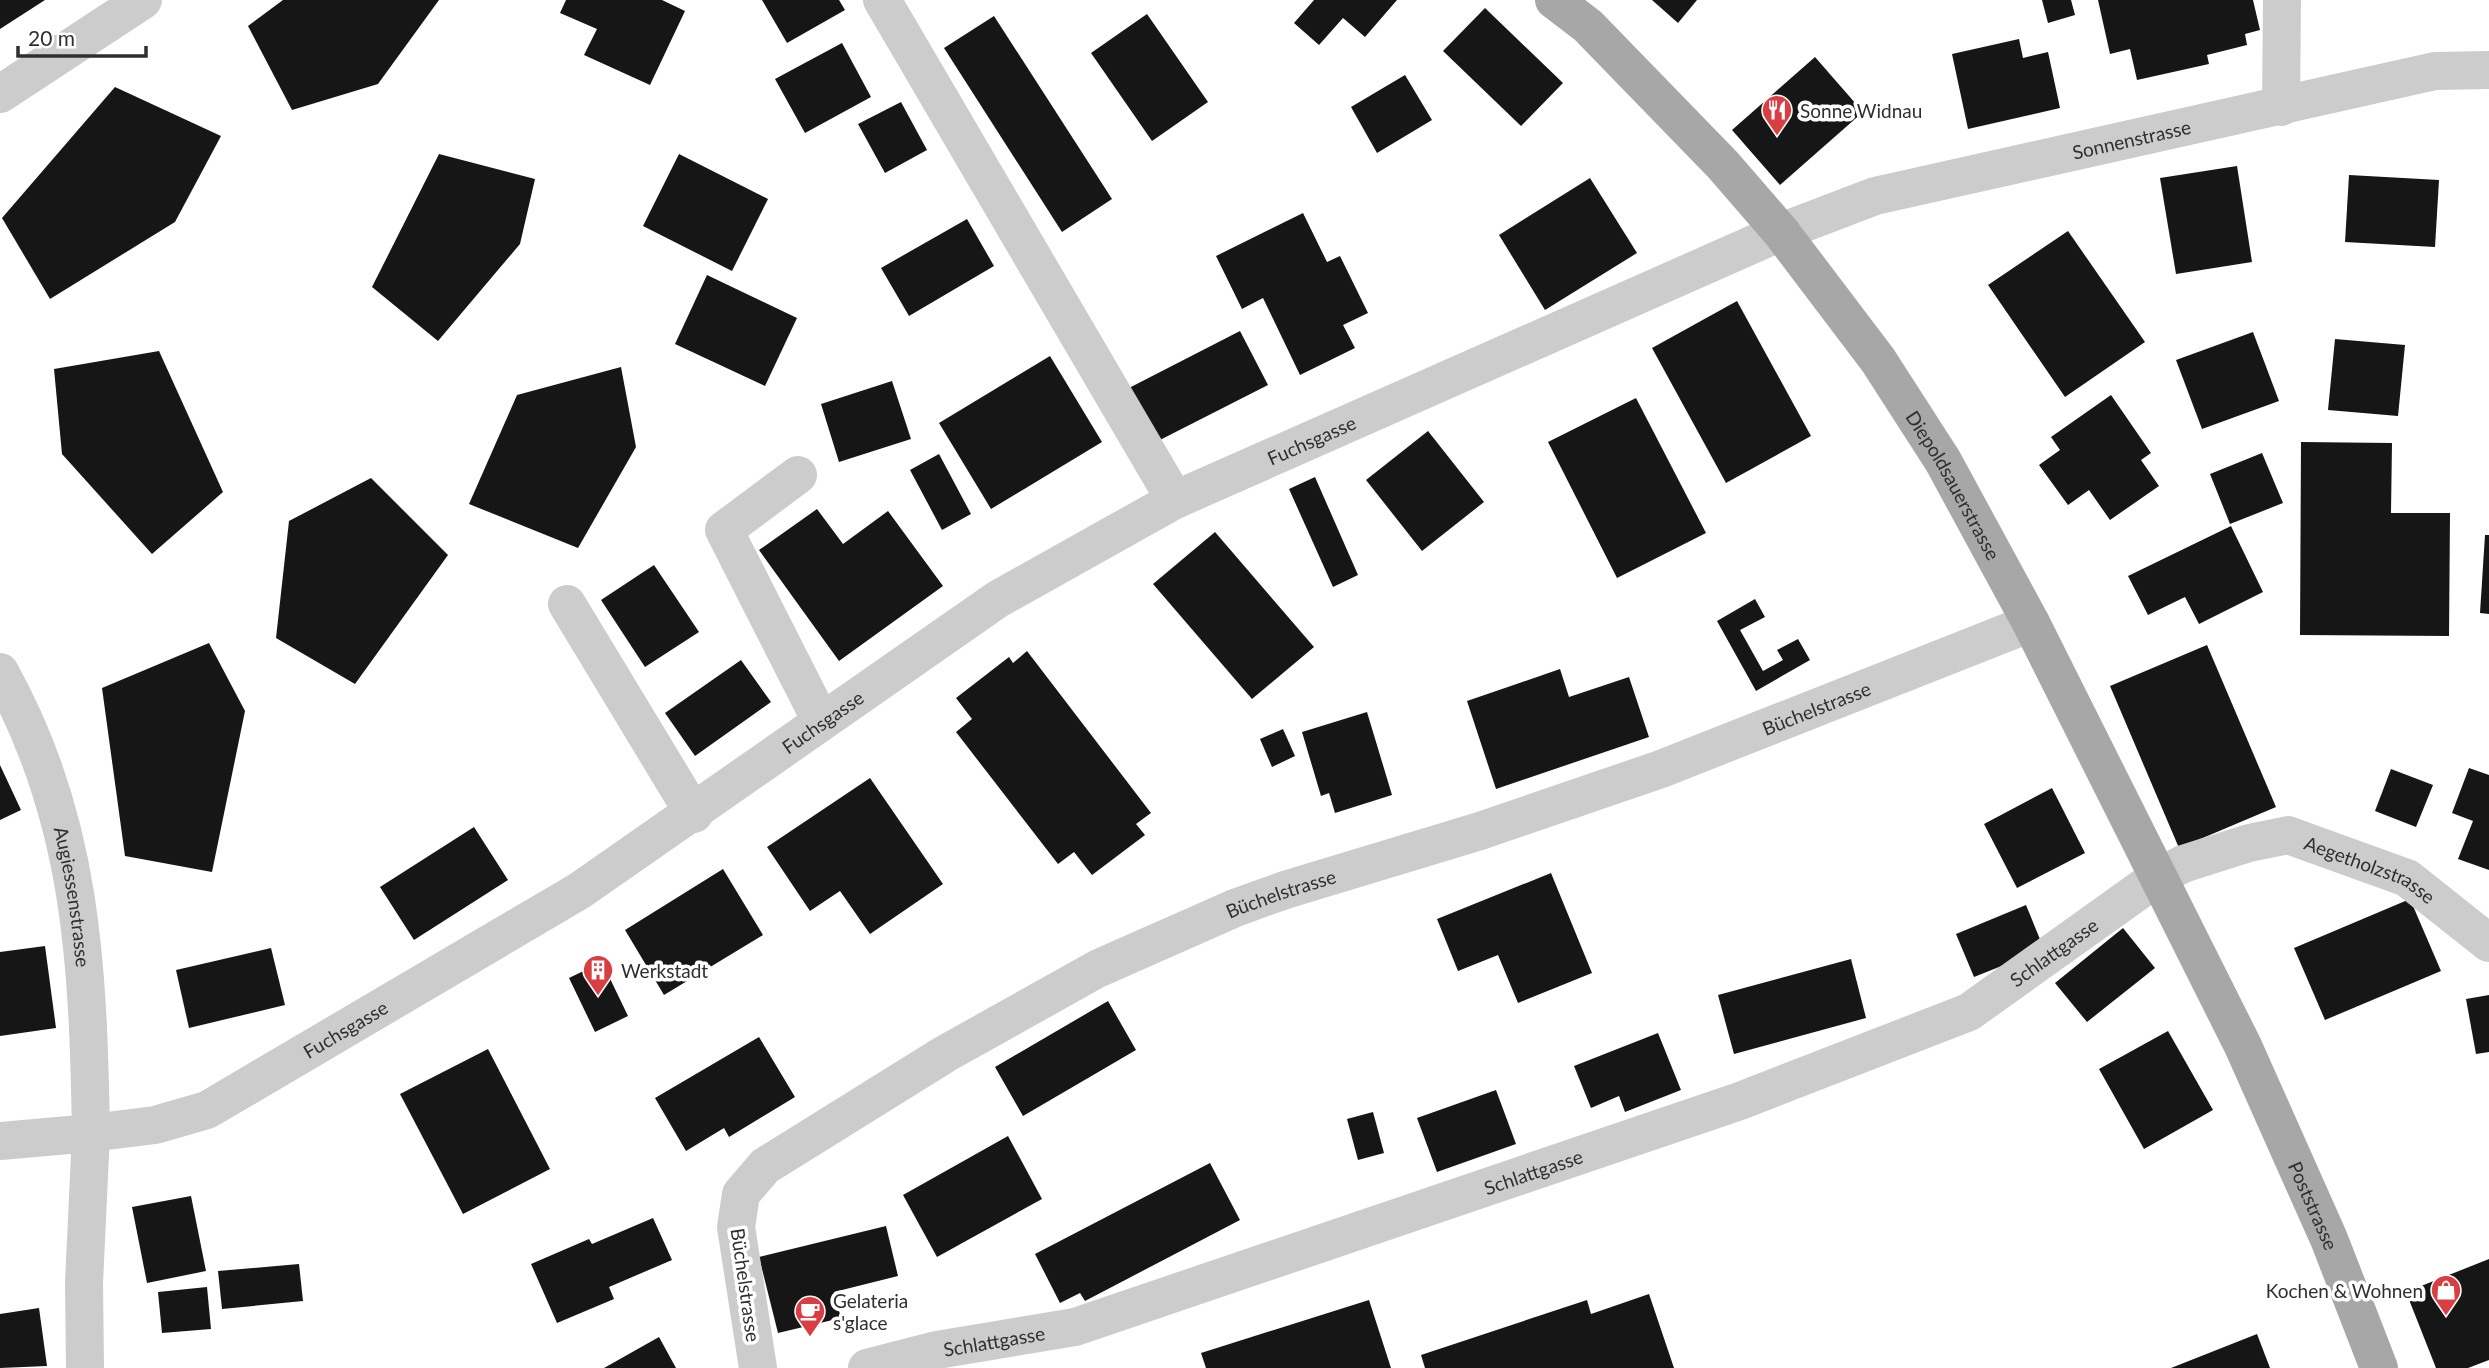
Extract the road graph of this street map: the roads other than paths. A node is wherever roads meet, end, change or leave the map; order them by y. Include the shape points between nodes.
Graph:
1 (143, 0) edge
2 (882, 0) edge
3 (1554, 0) edge
4 (2282, 0) edge
5 (2489, 70) edge
6 (0, 94) edge
7 (2281, 107) junction
8 (1781, 232) junction
9 (798, 475) dead end
10 (1175, 500) junction
11 (567, 604) dead end
12 (2031, 623) junction
13 (0, 672) edge
14 (821, 721) junction
15 (694, 814) junction
16 (2158, 877) junction
17 (2489, 943) edge
18 (2243, 1045) joint
19 (90, 1133) junction
20 (0, 1141) edge
21 (85, 1368) edge
22 (758, 1368) edge
23 (867, 1368) edge
24 (2379, 1368) edge

1 - 6 street
2 - 10 street
3 - 8 main road, Diepoldsauerstrasse via 1588,26 1723,164
4 - 7 street
5 - 7 street, Sonnenstrasse via 2435,71
7 - 8 street, Sonnenstrasse via 1875,196
8 - 10 street, Fuchsgasse
8 - 12 main road, Diepoldsauerstrasse via 1878,360 1943,461
9 - 14 street via 724,530
10 - 14 street, Fuchsgasse via 998,599
11 - 15 street
12 - 16 main road, Diepoldsauerstrasse
12 - 22 street, Büchelstrasse via 1661,769 1235,908 1097,968 991,1027 765,1166 741,1194 736,1227
13 - 19 street, Augiessenstrasse via 37,751 71,866 88,983
14 - 15 street, Fuchsgasse
15 - 19 street, Fuchsgasse via 579,891 207,1110 155,1125
16 - 17 street, Aegetholzstrasse via 2249,842 2288,835 2407,878
16 - 18 main road, Diepoldsauerstrasse
16 - 23 street, Schlattgasse via 1969,1012 1740,1101 1076,1327 937,1350
18 - 24 main road, Poststrasse via 2329,1239
19 - 20 street, Fuchsgasse
19 - 21 street

